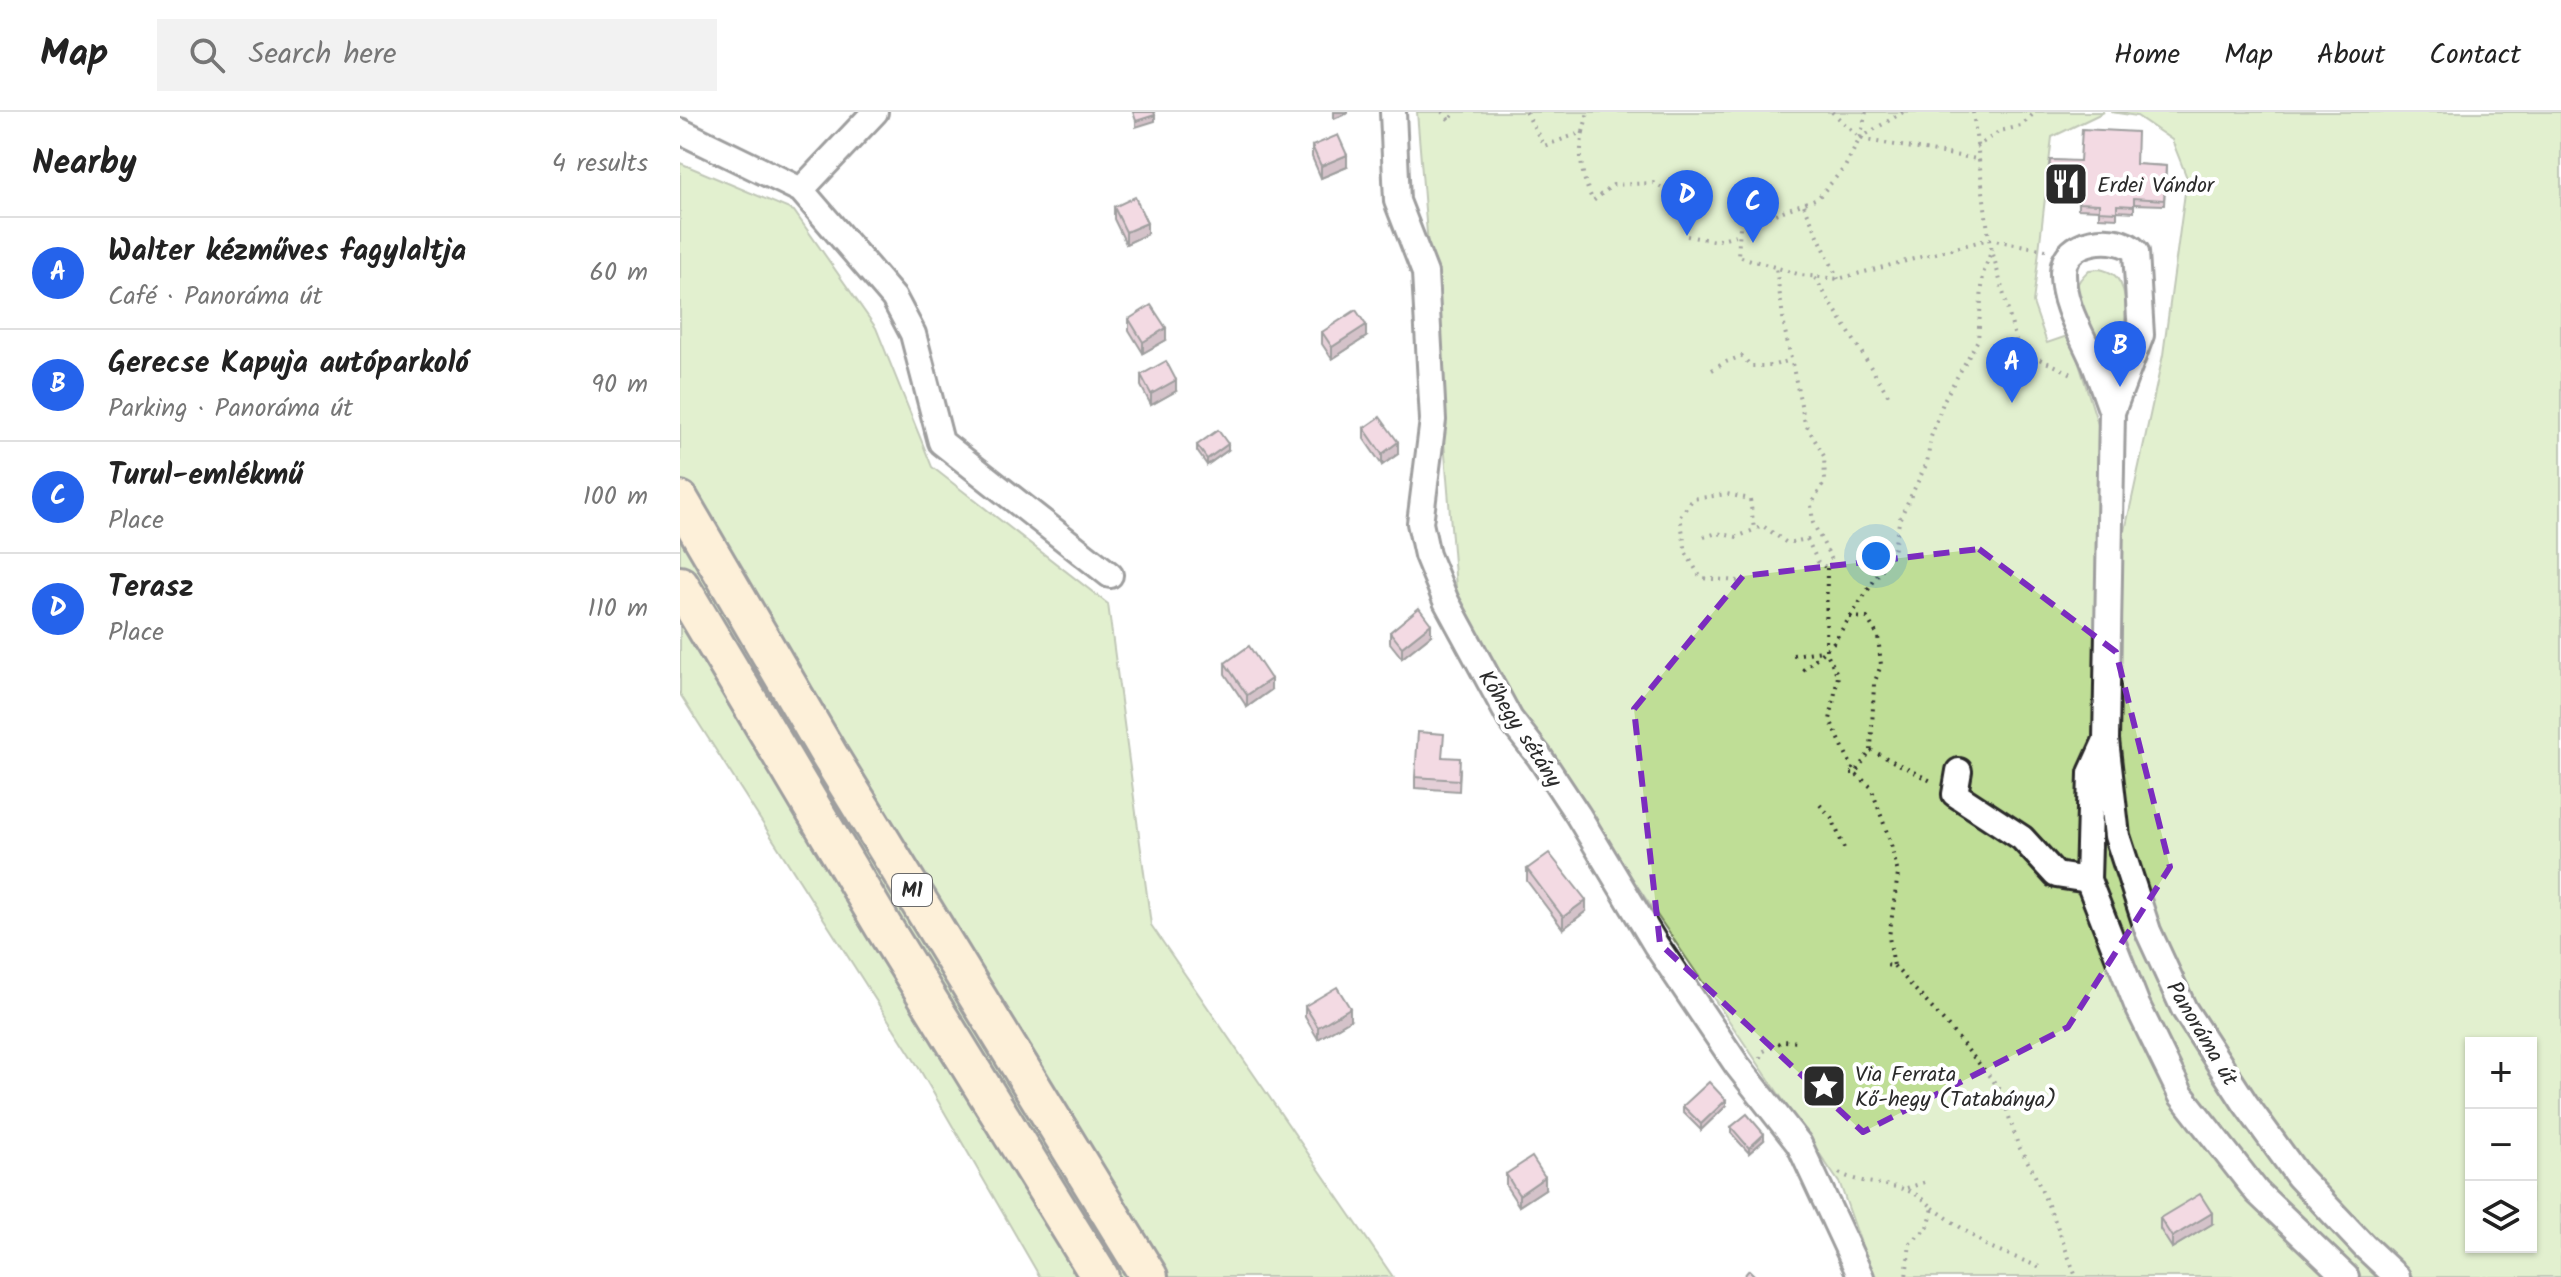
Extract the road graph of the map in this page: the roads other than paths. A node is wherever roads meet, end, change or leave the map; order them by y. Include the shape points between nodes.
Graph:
1 (875, 112) edge
2 (1393, 112) edge
3 (852, 123) edge
4 (680, 131) edge
5 (801, 190) junction
6 (2112, 412) junction
7 (680, 500) edge
8 (1110, 575) dead end
9 (680, 585) edge
10 (2106, 740) junction
11 (1957, 782) road end
12 (2088, 880) junction
13 (1100, 1277) edge
14 (1149, 1277) edge
15 (1861, 1277) edge
16 (2346, 1277) edge
17 (2397, 1277) edge

1 - 3 street
2 - 15 street, Kőhegy sétány via 1397,201 1425,273 1433,420 1420,523 1427,555 1510,719 1539,756 1656,945 1799,1144
3 - 5 street
4 - 5 street
5 - 8 street via 894,298 913,334 941,442
6 - 6 street via 2141,335 2136,252 2126,245 2086,243 2069,254 2062,273 2066,296
6 - 10 street, Panoráma út
7 - 14 highway, M1 via 829,755
9 - 13 highway, M1
10 - 12 street, Panoráma út via 2091,773
10 - 17 street, Panoráma út via 2117,836 2148,931 2184,1009 2298,1176
11 - 12 street via 2056,875
12 - 16 street, Panoráma út via 2132,993 2181,1095 2257,1192

